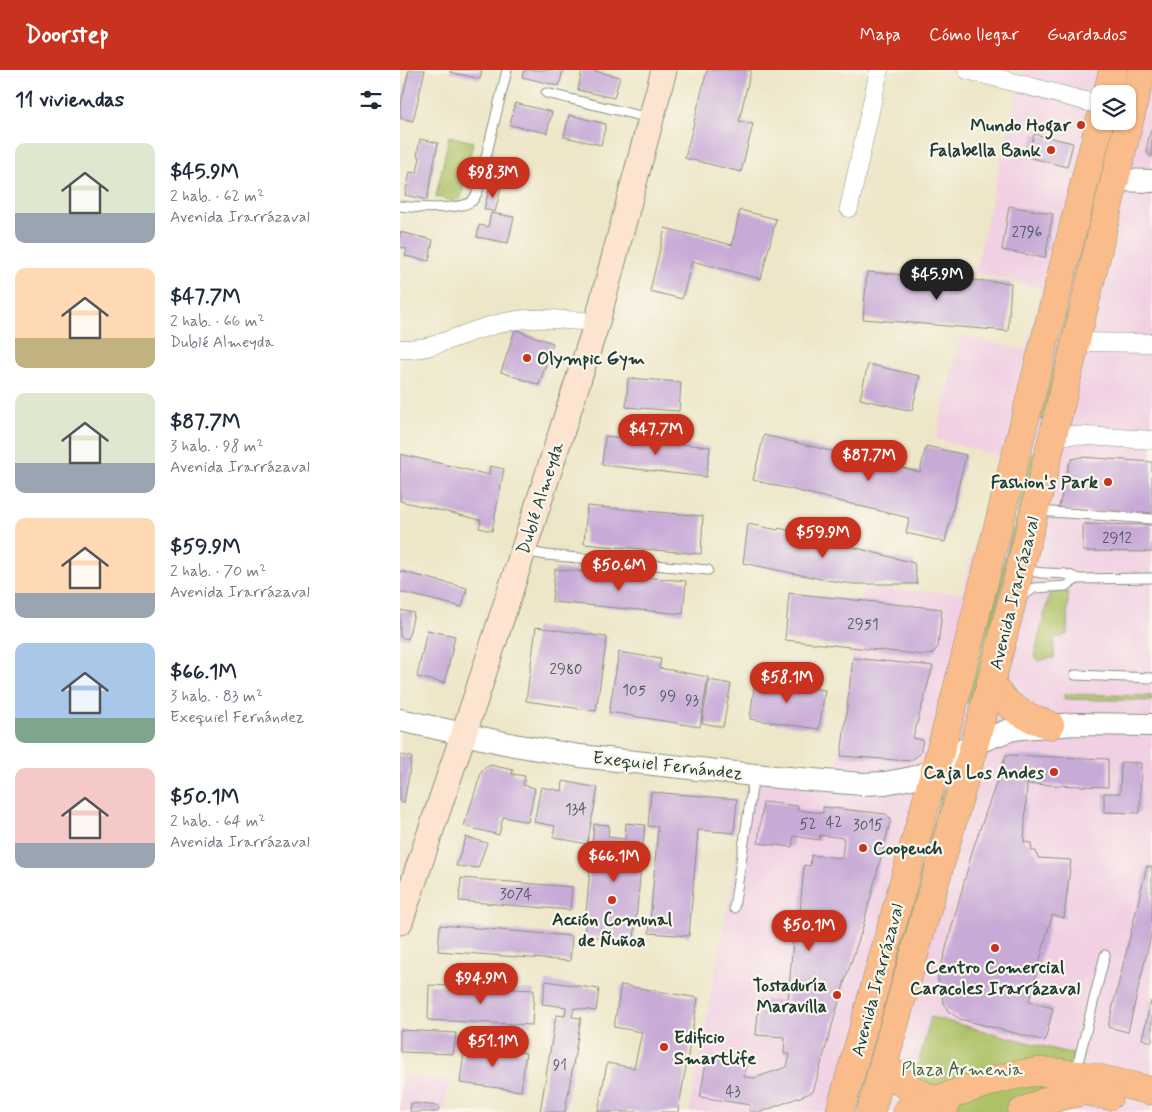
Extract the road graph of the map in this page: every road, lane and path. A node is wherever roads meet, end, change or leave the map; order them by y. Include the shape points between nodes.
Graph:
1 (507, 70) edge
2 (664, 70) edge
3 (879, 70) edge
4 (967, 70) edge
5 (1112, 70) edge
6 (1142, 70) edge
7 (1109, 85) edge
8 (546, 93) dead end
9 (1091, 103) edge
10 (651, 118) junction
11 (1097, 133) edge
12 (1115, 180) junction
13 (1152, 181) edge
14 (400, 206) edge
15 (849, 208) dead end
16 (596, 322) junction
17 (1076, 342) junction
18 (1152, 343) edge
19 (400, 349) edge
20 (1054, 434) junction
21 (1152, 440) edge
22 (1035, 511) junction
23 (1152, 519) edge
24 (523, 551) junction
25 (1021, 566) junction
26 (708, 570) dead end
27 (1152, 578) edge
28 (1077, 579) junction
29 (1011, 608) junction
30 (1075, 675) dead end
31 (1152, 678) edge
32 (991, 682) junction
33 (400, 720) edge
34 (1050, 725) junction
35 (1152, 725) edge
36 (464, 733) junction
37 (975, 743) junction
38 (936, 766) junction
39 (754, 775) junction
40 (734, 908) dead end
41 (400, 922) edge
42 (1104, 955) dead end
43 (884, 1064) junction
44 (1075, 1075) junction
45 (1152, 1091) edge
46 (944, 1106) edge
47 (1152, 1109) edge
48 (840, 1112) edge
49 (871, 1112) edge
50 (906, 1112) edge
51 (1022, 1112) edge

1 - 14 lane via 473,200 462,205
2 - 10 main road, Dublé Almeyda
3 - 15 street
4 - 9 street
5 - 7 main road
6 - 12 main road, Avenida Irarrázaval
8 - 10 lane
10 - 16 main road, Dublé Almeyda
11 - 12 main road via 1103,167
11 - 38 main road, Avenida Irarrázaval
12 - 13 street
12 - 17 main road, Avenida Irarrázaval
16 - 19 street via 512,320 473,330 433,346
16 - 24 main road, Dublé Almeyda
17 - 18 street
17 - 20 main road, Avenida Irarrázaval
20 - 21 street
20 - 22 main road, Avenida Irarrázaval
22 - 23 lane
22 - 25 main road, Avenida Irarrázaval
24 - 26 lane
24 - 36 main road, Dublé Almeyda
25 - 28 lane
25 - 29 main road, Avenida Irarrázaval
27 - 28 lane
28 - 29 lane via 1066,586 1034,588
29 - 32 main road, Avenida Irarrázaval
30 - 31 lane
32 - 34 main road via 1014,709
32 - 37 main road, Avenida Irarrázaval
33 - 36 street, Exequiel Fernández
34 - 35 street, Exequiel Fernández
34 - 37 street, Exequiel Fernández via 1010,730
36 - 39 street, Exequiel Fernández via 580,756
36 - 41 main road, Dublé Almeyda
37 - 38 street, Exequiel Fernández
37 - 43 main road, Avenida Irarrázaval
38 - 39 street, Exequiel Fernández via 912,778 885,784
38 - 48 main road, Avenida Irarrázaval
39 - 40 lane
42 - 44 lane
43 - 46 main road via 910,1088
43 - 49 main road, Avenida Irarrázaval
44 - 45 main road
44 - 46 main road via 1036,1072 997,1079
46 - 50 main road
47 - 51 main road via 1084,1091 1052,1099

